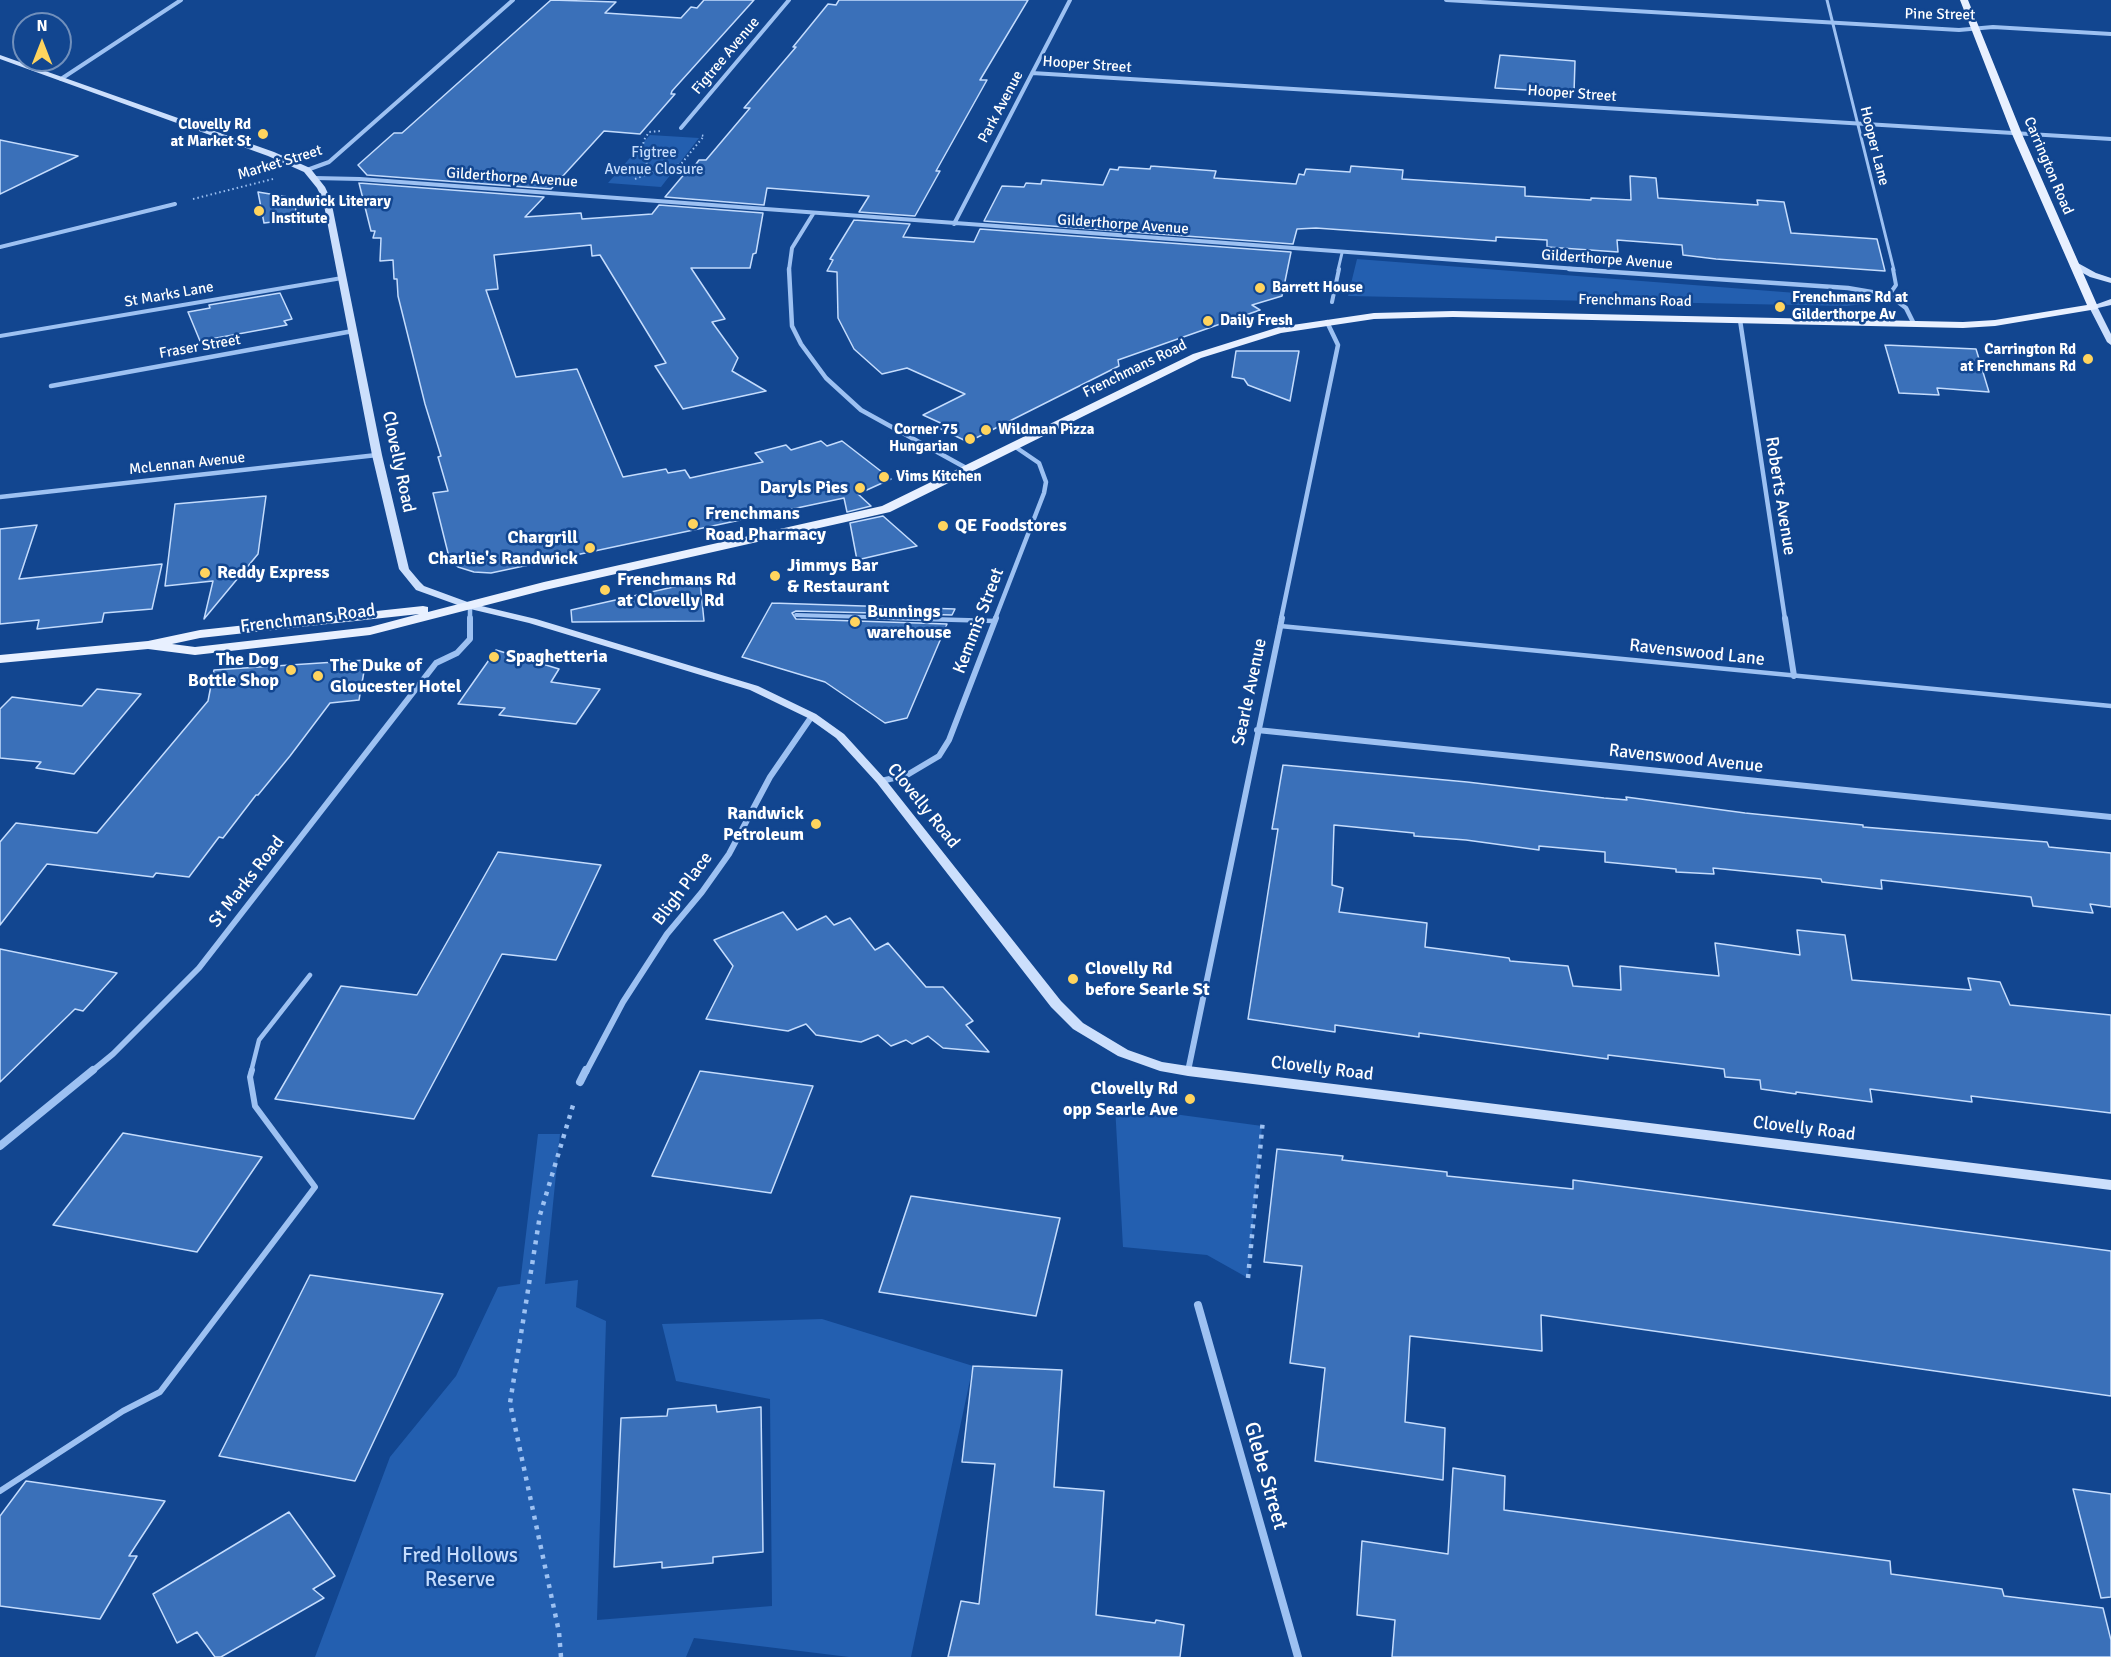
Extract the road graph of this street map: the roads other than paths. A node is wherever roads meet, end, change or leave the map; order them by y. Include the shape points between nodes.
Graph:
1 (181, 0) edge
2 (513, 0) edge
3 (789, 0) edge
4 (1070, 0) edge
5 (1446, 0) edge
6 (1827, 0) edge
7 (1964, 0) edge
8 (1833, 23) junction
9 (1976, 29) junction
10 (2111, 34) edge
11 (0, 57) edge
12 (1032, 73) junction
13 (61, 79) junction
14 (1857, 124) junction
15 (681, 128) road end
16 (2017, 134) junction
17 (2111, 139) edge
18 (307, 170) junction
19 (314, 178) junction
20 (175, 204) road end
21 (813, 213) junction
22 (954, 224) junction
23 (0, 247) edge
24 (1342, 253) junction
25 (2073, 264) junction
26 (342, 278) junction
27 (2111, 281) edge
28 (1889, 295) junction
29 (1332, 302) dead end
30 (2111, 302) edge
31 (2093, 307) junction
32 (1740, 320) junction
33 (1328, 322) junction
34 (1914, 324) junction
35 (353, 331) junction
36 (0, 336) edge
37 (2111, 342) edge
38 (51, 386) dead end
39 (1014, 446) junction
40 (377, 455) junction
41 (968, 469) junction
42 (0, 497) edge
43 (470, 606) junction
44 (796, 615) dead end
45 (994, 621) junction
46 (1280, 626) junction
47 (0, 659) edge
48 (1794, 676) junction
49 (2111, 706) edge
50 (812, 716) junction
51 (1257, 730) junction
52 (881, 781) junction
53 (2111, 817) edge
54 (310, 975) dead end
55 (1188, 1071) junction
56 (580, 1082) road end
57 (0, 1146) edge
58 (2111, 1185) edge
59 (1198, 1305) dead end
60 (0, 1491) edge
61 (1298, 1657) edge

1 - 13 street
2 - 18 street, Market Street via 335,157
3 - 15 street, Figtree Avenue
4 - 12 street, Park Avenue
5 - 8 street, Pine Street
6 - 8 lane, Hooper Lane
7 - 9 main road, Carrington Road
8 - 9 street, Pine Street
8 - 14 lane, Hooper Lane
9 - 10 street, Pine Street
9 - 16 main road, Carrington Road
11 - 13 street, Clovelly Road
12 - 14 street, Hooper Street
12 - 22 street, Park Avenue
13 - 18 street, Clovelly Road
14 - 16 street, Hooper Street
14 - 28 lane, Hooper Lane via 1896,279
16 - 17 street, Hooper Street
16 - 25 main road, Carrington Road
18 - 19 street, Clovelly Road
19 - 21 street, Gilderthorpe Avenue
19 - 26 street, Clovelly Road via 327,200
20 - 23 street
21 - 22 street, Gilderthorpe Avenue
21 - 41 street via 792,248 788,275 792,326 801,344 826,378 861,410
22 - 24 street, Gilderthorpe Avenue
24 - 28 street, Gilderthorpe Avenue via 1848,288
24 - 29 lane
25 - 27 street
25 - 31 main road, Carrington Road
26 - 35 street, Clovelly Road
26 - 36 lane, St Marks Lane
28 - 34 street via 1906,308
30 - 31 street
31 - 34 main road, Frenchmans Road via 1995,323
31 - 37 street, Carrington Road
32 - 33 main road, Frenchmans Road via 1413,314
32 - 34 main road, Frenchmans Road
32 - 48 street, Roberts Avenue
33 - 39 main road, Frenchmans Road via 1279,330 1197,356
33 - 46 street, Searle Avenue via 1338,345
35 - 38 street, Fraser Street
35 - 40 street, Clovelly Road
39 - 41 main road, Frenchmans Road
39 - 45 street, Kemmis Street via 1039,463 1046,482
40 - 42 street, McLennan Avenue
40 - 43 street, Clovelly Road via 404,569 420,588
41 - 43 main road, Frenchmans Road via 886,509
43 - 47 main road, Frenchmans Road via 370,631 293,641 195,651 148,645
43 - 50 street, Clovelly Road via 754,688
43 - 57 street, St Marks Road via 470,639 457,652 436,663 199,968 113,1054
44 - 45 lane
45 - 52 street, Kemmis Street via 946,747 923,767
46 - 48 lane, Ravenswood Lane
46 - 51 street, Searle Avenue
48 - 49 lane, Ravenswood Lane
50 - 52 street, Clovelly Road via 840,736
50 - 56 street, Bligh Place via 770,777 729,854 668,934 623,1002
51 - 53 street, Ravenswood Avenue
51 - 55 street, Searle Avenue
52 - 55 street, Clovelly Road via 1056,1004 1078,1026 1123,1053
54 - 60 lane via 259,1040 250,1077 255,1106 315,1187 160,1392 123,1410
55 - 58 street, Clovelly Road
59 - 61 street, Glebe Street

